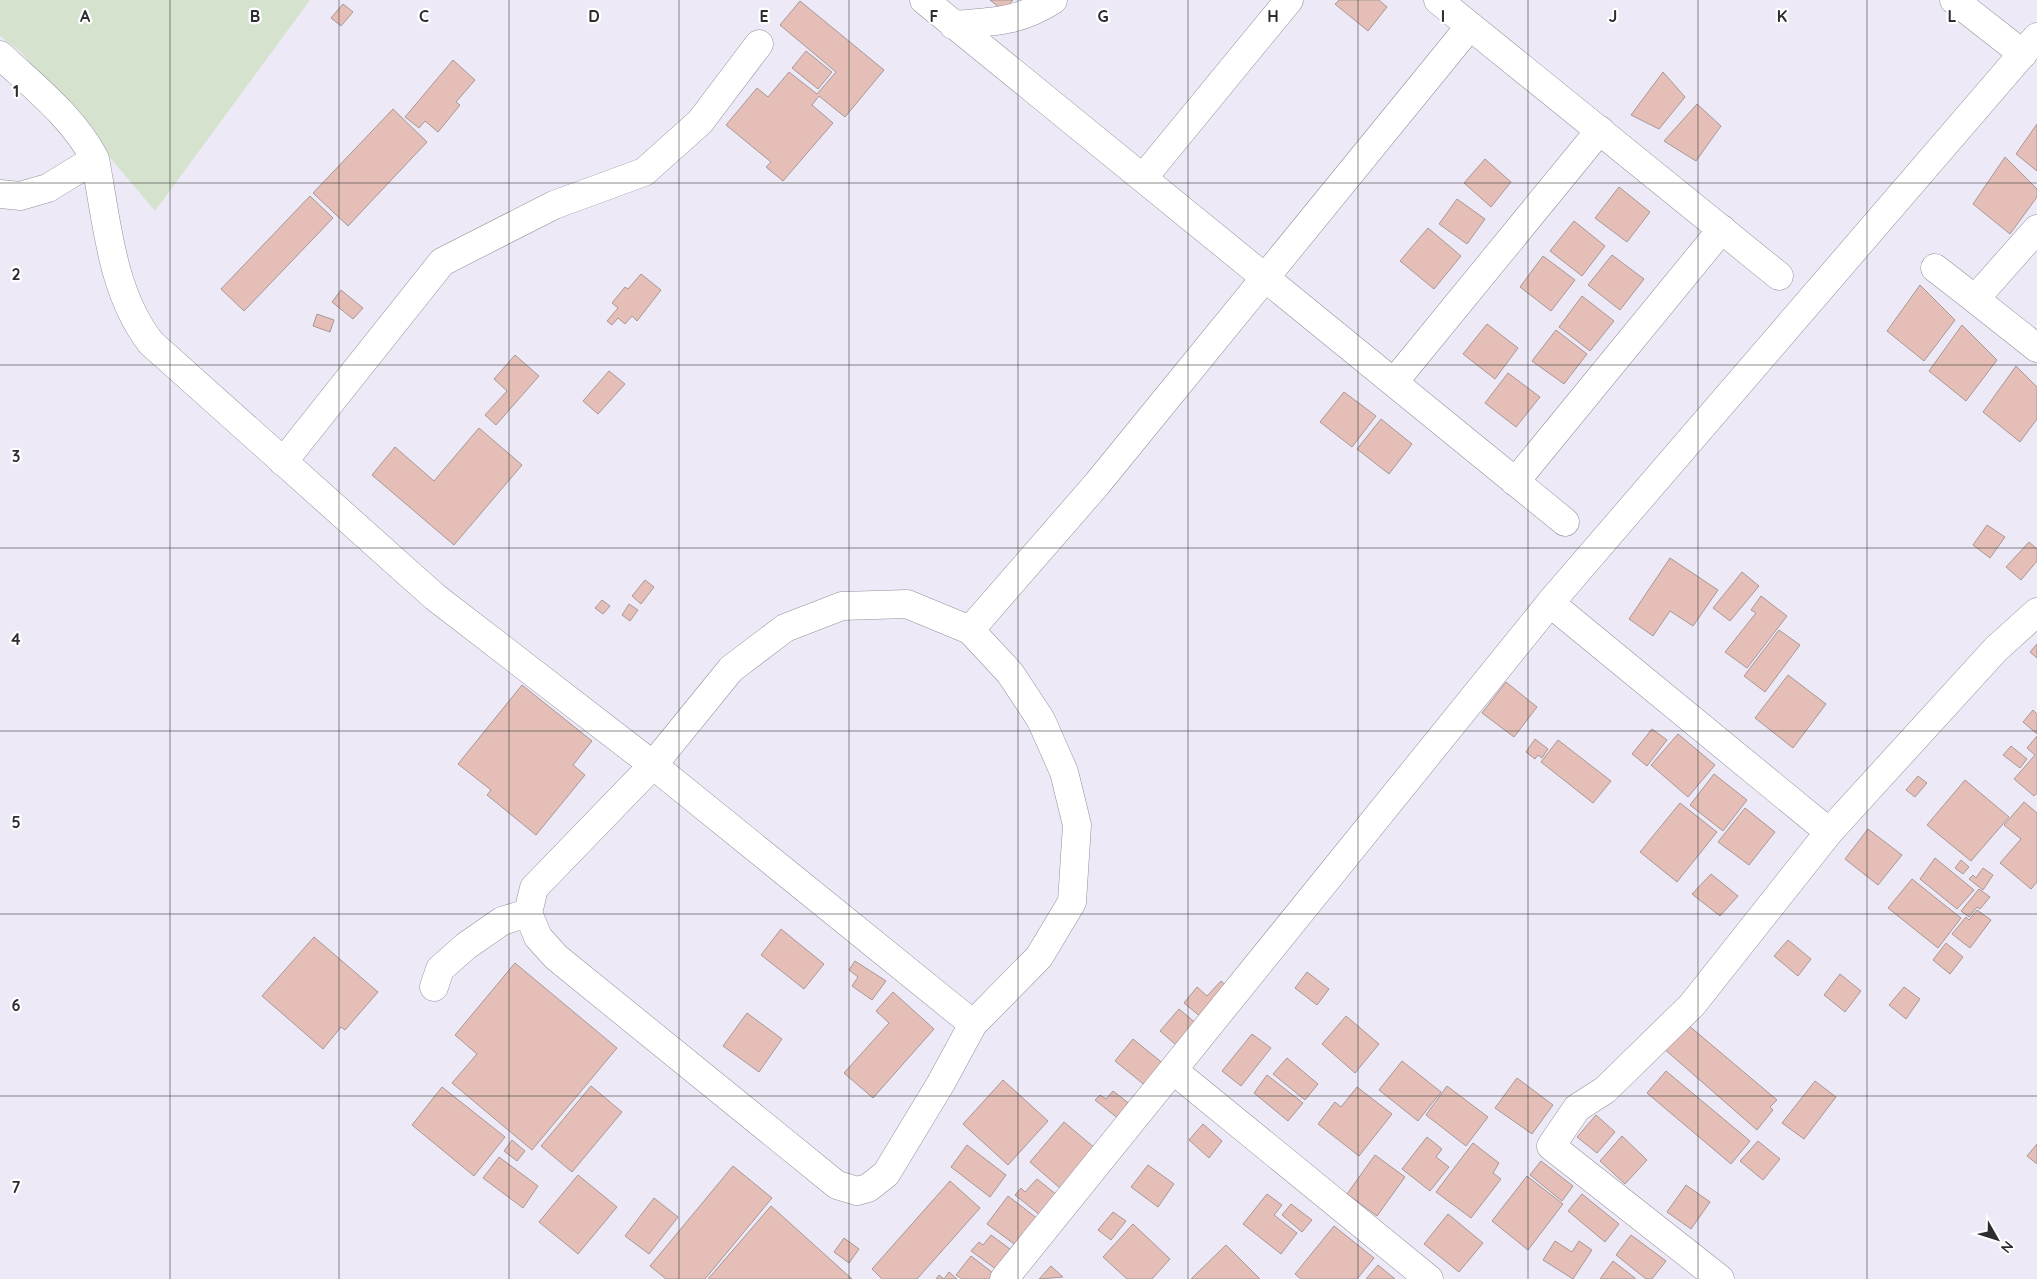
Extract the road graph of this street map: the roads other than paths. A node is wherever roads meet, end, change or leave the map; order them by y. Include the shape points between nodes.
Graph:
1 (924, 0) edge
2 (1053, 0) edge
3 (1289, 0) edge
4 (1438, 0) edge
5 (1954, 0) edge
6 (953, 25) junction
7 (1470, 26) junction
8 (759, 44) dead end
9 (2030, 46) edge
10 (0, 55) edge
11 (1600, 130) junction
12 (95, 159) junction
13 (1143, 178) junction
14 (0, 194) edge
15 (1722, 229) junction
16 (2037, 229) edge
17 (1935, 268) dead end
18 (1779, 276) dead end
19 (1266, 277) junction
20 (1975, 299) junction
21 (2037, 348) edge
22 (1394, 382) junction
23 (283, 462) junction
24 (1515, 482) junction
25 (1565, 522) dead end
26 (1550, 603) junction
27 (2037, 612) edge
28 (970, 630) junction
29 (653, 765) junction
30 (1828, 832) junction
31 (528, 913) junction
32 (434, 987) dead end
33 (973, 1024) junction
34 (1173, 1070) junction
35 (1004, 1279) edge
36 (1429, 1279) edge
37 (1720, 1279) edge

1 - 6 street
2 - 6 street via 1004,22
3 - 13 street
4 - 7 street
5 - 9 street
6 - 13 street
7 - 11 street
7 - 19 street
8 - 23 street via 700,122 644,172 554,205 442,262
9 - 26 street
10 - 12 street via 74,126
11 - 15 street
11 - 22 street
12 - 14 street via 48,188 20,196
12 - 23 street via 120,288 137,326 151,344
13 - 19 street
15 - 18 street
15 - 24 street
16 - 20 street
17 - 20 street
19 - 22 street
19 - 28 street via 1098,484
20 - 21 street
22 - 24 street
23 - 29 street via 436,597
24 - 25 street
26 - 30 street
26 - 34 street
27 - 30 street via 1996,649
28 - 29 street via 907,604 842,606 785,628 731,669
28 - 33 street via 1010,673 1041,720 1064,772 1077,824 1072,902 1039,957
29 - 31 street via 534,888
29 - 33 street
30 - 37 street via 1692,1005 1605,1090 1577,1108 1551,1146
31 - 32 street via 502,921 466,946 440,969
31 - 33 street via 538,937 556,957 837,1185 856,1191 868,1188 886,1174
34 - 35 street
34 - 36 street

